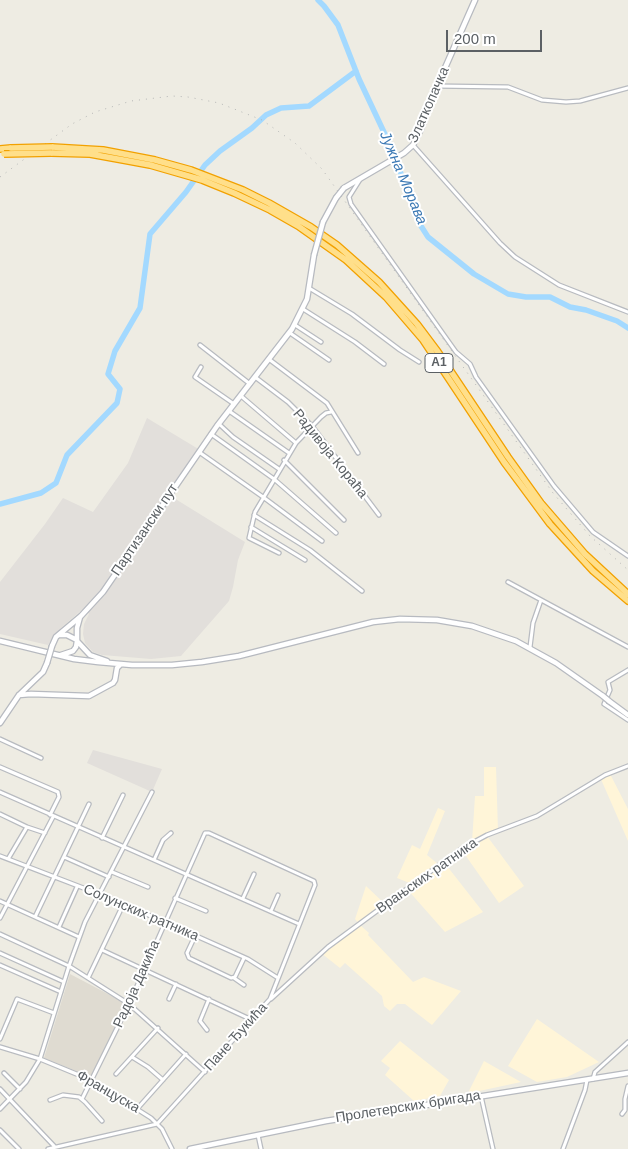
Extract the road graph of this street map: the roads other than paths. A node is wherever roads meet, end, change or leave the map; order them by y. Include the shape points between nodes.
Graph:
1 (475, 0) edge
2 (437, 86) junction
3 (628, 88) edge
4 (413, 145) junction
5 (51, 150) junction
6 (1, 153) edge
7 (376, 169) joint
8 (203, 177) junction
9 (361, 177) junction
10 (308, 288) junction
11 (303, 309) junction
12 (628, 312) edge
13 (294, 325) junction
14 (290, 333) junction
15 (321, 342) dead end
16 (200, 344) dead end
17 (270, 360) junction
18 (330, 360) dead end
19 (419, 362) dead end
20 (384, 364) dead end
21 (201, 367) dead end
22 (255, 377) junction
23 (250, 384) junction
24 (241, 396) junction
25 (234, 404) junction
26 (229, 410) junction
27 (331, 412) junction
28 (219, 424) junction
29 (312, 426) junction
30 (211, 434) junction
31 (296, 443) junction
32 (199, 452) junction
33 (289, 454) junction
34 (358, 454) dead end
35 (284, 460) junction
36 (279, 469) junction
37 (274, 479) junction
38 (263, 496) junction
39 (254, 515) junction
40 (379, 515) dead end
41 (344, 520) dead end
42 (251, 527) junction
43 (336, 533) dead end
44 (322, 541) dead end
45 (278, 553) dead end
46 (628, 556) edge
47 (305, 560) dead end
48 (508, 582) dead end
49 (362, 591) dead end
50 (628, 594) edge
51 (541, 600) junction
52 (628, 601) edge
53 (81, 616) junction
54 (58, 636) junction
55 (77, 640) junction
56 (0, 641) edge
57 (628, 646) edge
58 (530, 647) junction
59 (58, 655) junction
60 (102, 662) junction
61 (111, 663) junction
62 (121, 664) junction
63 (628, 670) edge
64 (115, 675) junction
65 (29, 685) junction
66 (40, 694) junction
67 (19, 695) junction
68 (606, 698) junction
69 (628, 715) edge
70 (628, 720) edge
71 (0, 723) edge
72 (0, 739) edge
73 (41, 758) dead end
74 (628, 766) edge
75 (0, 767) edge
76 (0, 792) edge
77 (152, 792) dead end
78 (123, 795) dead end
79 (90, 804) dead end
80 (0, 814) edge
81 (52, 816) junction
82 (27, 827) junction
83 (79, 827) junction
84 (45, 833) junction
85 (171, 833) dead end
86 (102, 838) junction
87 (124, 847) junction
88 (0, 856) edge
89 (64, 857) junction
90 (8, 859) junction
91 (154, 860) junction
92 (28, 868) junction
93 (112, 872) junction
94 (186, 873) junction
95 (254, 874) dead end
96 (109, 876) junction
97 (54, 878) junction
98 (315, 882) joint
99 (77, 887) junction
100 (148, 887) dead end
101 (99, 894) junction
102 (278, 895) dead end
103 (175, 898) junction
104 (243, 898) junction
105 (0, 901) edge
106 (8, 904) junction
107 (123, 905) junction
108 (206, 911) dead end
109 (271, 911) junction
110 (35, 917) junction
111 (0, 918) edge
112 (164, 922) junction
113 (299, 924) junction
114 (59, 928) junction
115 (0, 934) edge
116 (195, 936) junction
117 (79, 937) junction
118 (102, 950) junction
119 (0, 953) edge
120 (244, 958) junction
121 (0, 965) edge
122 (69, 966) junction
123 (145, 969) junction
124 (88, 978) junction
125 (234, 978) junction
126 (278, 978) junction
127 (64, 982) junction
128 (176, 984) junction
129 (244, 985) dead end
130 (273, 991) junction
131 (61, 992) junction
132 (277, 995) junction
133 (209, 999) junction
134 (270, 999) junction
135 (169, 1000) dead end
136 (129, 1004) junction
137 (54, 1014) junction
138 (252, 1020) junction
139 (158, 1028) junction
140 (207, 1030) dead end
141 (0, 1039) edge
142 (628, 1042) edge
143 (0, 1047) edge
144 (186, 1054) junction
145 (132, 1057) junction
146 (40, 1060) junction
147 (205, 1072) junction
148 (4, 1073) dead end
149 (628, 1073) edge
150 (116, 1074) dead end
151 (590, 1079) junction
152 (91, 1080) junction
153 (163, 1080) junction
154 (628, 1086) edge
155 (0, 1089) edge
156 (20, 1089) junction
157 (480, 1096) junction
158 (10, 1099) junction
159 (82, 1099) junction
160 (50, 1100) dead end
161 (0, 1109) edge
162 (137, 1109) junction
163 (622, 1114) dead end
164 (102, 1121) dead end
165 (157, 1124) junction
166 (0, 1130) edge
167 (258, 1135) junction
168 (56, 1147) junction
169 (19, 1149) edge
170 (48, 1149) edge
171 (172, 1149) edge
172 (190, 1149) edge
173 (261, 1149) edge
174 (493, 1149) edge
175 (563, 1149) edge

1 - 2 main road, Златкопачка
2 - 3 street via 502,86 542,100 566,102
2 - 4 main road, Златкопачка
4 - 7 main road, Златкопачка via 404,154
4 - 12 street via 515,257 559,285
5 - 6 highway, A1, bridge
5 - 6 highway, A1, bridge via 11,148
5 - 8 highway, A1 via 90,154
7 - 9 main road, Партизански пут
8 - 50 highway, A1 via 243,190 311,227 380,282 438,352 551,516
8 - 52 highway, A1 via 298,226 346,260 376,287 423,340 541,514 578,556
9 - 10 main road, Партизански пут, bridge via 344,188 323,222
9 - 46 street via 349,197 351,204 456,352 470,364 554,486 593,532
10 - 11 main road, Партизански пут
10 - 19 street via 352,314
11 - 13 main road, Партизански пут
11 - 20 street
13 - 14 main road, Партизански пут
13 - 15 street
14 - 17 main road, Партизански пут
14 - 18 street
16 - 23 street
17 - 22 main road, Партизански пут
17 - 27 street via 326,403
21 - 25 street via 195,378
22 - 23 main road, Партизански пут
22 - 29 street, Радивоја Кораћа via 288,402
23 - 24 main road, Партизански пут
24 - 25 main road, Партизански пут
24 - 31 street
25 - 26 main road, Партизански пут
26 - 28 main road, Партизански пут
26 - 33 street
27 - 29 street
27 - 34 street
28 - 30 main road, Партизански пут
28 - 36 street
29 - 31 street
29 - 40 street, Радивоја Кораћа
30 - 32 main road, Партизански пут
30 - 37 street
31 - 33 street
32 - 38 street
32 - 53 main road, Партизански пут via 108,586
33 - 35 street
35 - 36 street
35 - 41 street
36 - 37 street
37 - 38 street
37 - 43 street
38 - 39 street
38 - 44 street
39 - 42 street
39 - 49 street via 310,550
42 - 45 street via 251,539
42 - 47 street
48 - 51 street
51 - 57 street
51 - 58 street via 533,622
53 - 54 main road, Партизански пут
53 - 55 main road
54 - 55 main road via 68,635
54 - 65 main road, Партизански пут, bridge via 44,669
55 - 59 main road via 71,652
55 - 61 main road via 90,655
56 - 59 main road
58 - 62 main road via 472,626 437,620 400,619 355,626 256,652 202,662
58 - 68 main road
59 - 60 main road
60 - 61 main road
60 - 64 main road
61 - 62 main road
62 - 64 main road
63 - 68 street via 608,682 610,690
64 - 66 main road via 113,683 89,696
65 - 66 main road
65 - 67 main road, Партизански пут
66 - 67 main road
67 - 71 main road, Партизански пут
68 - 69 main road
68 - 70 street via 604,704
72 - 73 street
74 - 132 street, Врањских ратника via 605,775 537,816 461,849 328,947
75 - 81 street via 60,794
76 - 81 street
77 - 87 street
78 - 86 street
79 - 83 street
80 - 82 street
81 - 83 street
81 - 84 street
82 - 84 street
82 - 90 street
83 - 86 street
83 - 89 street
84 - 92 street
85 - 91 street via 163,840
86 - 87 street
87 - 91 street
87 - 93 street
88 - 90 street, Солунских ратника
89 - 96 street
89 - 97 street
90 - 92 street, Солунских ратника
91 - 94 street
92 - 97 street, Солунских ратника
92 - 106 street
93 - 96 street
93 - 100 street
94 - 98 street, Радоја Дакића via 204,833 210,833
94 - 103 street, Радоја Дакића
94 - 104 street
95 - 104 street
96 - 101 street
97 - 99 street, Солунских ратника
97 - 110 street
98 - 113 street, Пане Ђукића
99 - 101 street, Солунских ратника
99 - 114 street
101 - 107 street, Солунских ратника
101 - 117 street
102 - 109 street
103 - 108 street
103 - 112 street, Радоја Дакића
104 - 109 street
105 - 106 street
106 - 110 street
106 - 111 street
107 - 112 street, Солунских ратника
107 - 118 street
109 - 113 street
110 - 114 street
112 - 116 street, Солунских ратника
112 - 123 street, Радоја Дакића
113 - 126 street, Пане Ђукића
114 - 117 street
115 - 122 street
116 - 120 street, Солунских ратника
116 - 125 street via 187,953 189,958
117 - 122 street
118 - 123 street
118 - 124 street
119 - 127 street
120 - 125 street
120 - 126 street, Солунских ратника
121 - 131 street
122 - 124 street
122 - 127 street
123 - 128 street
123 - 136 street, Радоја Дакића
124 - 136 street
125 - 129 street
126 - 130 street, Пане Ђукића
127 - 131 street
128 - 133 street
128 - 135 street
130 - 132 street
130 - 134 street, Пане Ђукића
131 - 137 street
132 - 134 street, Врањских ратника
133 - 138 street
133 - 140 street via 200,1021
134 - 138 street, Пане Ђукића
136 - 139 street
136 - 152 street, Радоја Дакића
137 - 141 street via 16,999
137 - 146 street
138 - 147 street, Пане Ђукића
139 - 144 street
139 - 145 street
142 - 151 street
143 - 146 street, Француска
144 - 147 street
144 - 153 street
145 - 150 street
145 - 153 street
146 - 152 street, Француска
146 - 156 street
147 - 165 street, Пане Ђукића
148 - 156 street
149 - 151 main road, Пролетерских бригада
151 - 157 main road, Пролетерских бригада
151 - 175 street
152 - 159 street, Радоја Дакића
152 - 162 street, Француска
153 - 162 street
154 - 163 street
155 - 158 street
156 - 158 street
157 - 167 main road, Пролетерских бригада
157 - 174 street
158 - 161 street
158 - 168 street
159 - 160 street via 63,1095
159 - 164 street
162 - 165 street, Француска
165 - 168 street
165 - 171 street, Француска
166 - 169 street
167 - 172 main road, Пролетерских бригада
167 - 173 street
168 - 170 street

